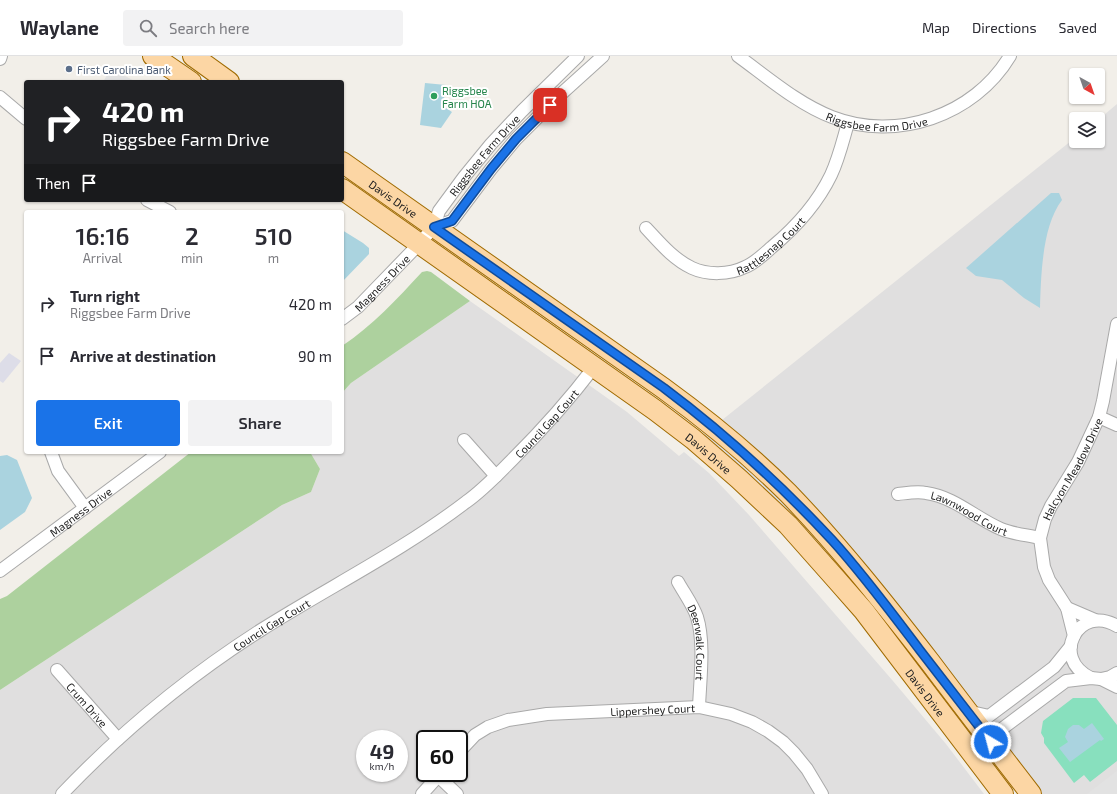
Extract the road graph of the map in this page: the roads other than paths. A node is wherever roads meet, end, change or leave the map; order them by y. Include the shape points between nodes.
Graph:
1 (2, 56) edge
2 (153, 56) edge
3 (193, 56) edge
4 (578, 56) edge
5 (603, 56) edge
6 (738, 56) edge
7 (1010, 56) edge
8 (0, 59) edge
9 (188, 80) edge
10 (226, 80) edge
11 (0, 98) edge
12 (24, 117) edge
13 (848, 123) junction
14 (344, 163) edge
15 (344, 190) edge
16 (151, 202) edge
17 (166, 210) edge
18 (434, 227) junction
19 (646, 228) dead end
20 (419, 244) junction
21 (344, 318) edge
22 (1117, 324) edge
23 (594, 367) junction
24 (1099, 417) junction
25 (1117, 425) edge
26 (464, 440) dead end
27 (52, 454) edge
28 (157, 454) edge
29 (496, 476) junction
30 (898, 494) dead end
31 (85, 508) junction
32 (1040, 538) junction
33 (0, 571) edge
34 (678, 582) dead end
35 (1067, 608) junction
36 (1095, 620) junction
37 (1115, 623) edge
38 (1072, 641) junction
39 (57, 670) dead end
40 (1117, 673) edge
41 (1096, 678) junction
42 (1117, 687) edge
43 (699, 707) junction
44 (967, 711) junction
45 (118, 739) junction
46 (468, 743) edge
47 (998, 752) junction
48 (432, 782) edge
49 (446, 782) edge
50 (62, 794) edge
51 (422, 794) edge
52 (457, 794) edge
53 (822, 794) edge
54 (1003, 794) edge
55 (1031, 794) edge

1 - 8 street
2 - 9 main road
3 - 10 main road
4 - 18 street, Riggsbee Farm Drive via 522,111 464,177 439,211
5 - 18 street, Riggsbee Farm Drive via 516,139 452,221
6 - 13 street, Riggsbee Farm Drive via 806,105
7 - 13 street, Riggsbee Farm Drive via 986,85 946,113 906,126
11 - 12 street
13 - 19 street, Rattlesnap Court via 831,175 808,212 780,240 745,268 718,273 693,269 673,256
14 - 18 main road, Davis Drive
15 - 20 main road, Davis Drive
16 - 17 street
18 - 20 street, Riggsbee Farm Drive
18 - 44 main road, Davis Drive via 700,415 787,492 873,589
20 - 21 street, Magness Drive via 358,307
20 - 23 main road, Davis Drive
22 - 24 street, Halcyon Meadow Drive
23 - 29 street, Council Gap Court via 539,433
23 - 54 main road, Davis Drive via 693,439 788,525 864,611
24 - 25 street
24 - 32 street, Halcyon Meadow Drive via 1078,462 1045,520
26 - 29 street
27 - 31 street via 58,472
28 - 31 street, Magness Drive
29 - 45 street, Council Gap Court via 430,529 232,650
30 - 32 street, Lawnwood Court via 926,492 957,503 1001,529
31 - 33 street, Magness Drive
32 - 35 street, Halcyon Meadow Drive via 1049,580
34 - 43 street, Deerwalk Court via 694,609 700,629
35 - 36 street
35 - 38 street, Halcyon Meadow Drive
36 - 37 street
36 - 38 street via 1079,629
38 - 41 street, Halcyon Meadow Drive via 1071,654 1075,665 1084,674
38 - 44 street via 1054,667 989,716
39 - 45 street, Crum Drive
40 - 41 street via 1110,677
41 - 42 street, Halcyon Meadow Drive
41 - 47 street via 1066,681 999,731
43 - 46 street, Lippershey Court via 547,714 508,720 488,727
43 - 53 street, Lippershey Court via 731,714 768,731 794,753
44 - 47 main road, Davis Drive
45 - 50 street, Council Gap Court
47 - 55 main road, Davis Drive
48 - 51 street
49 - 52 street

